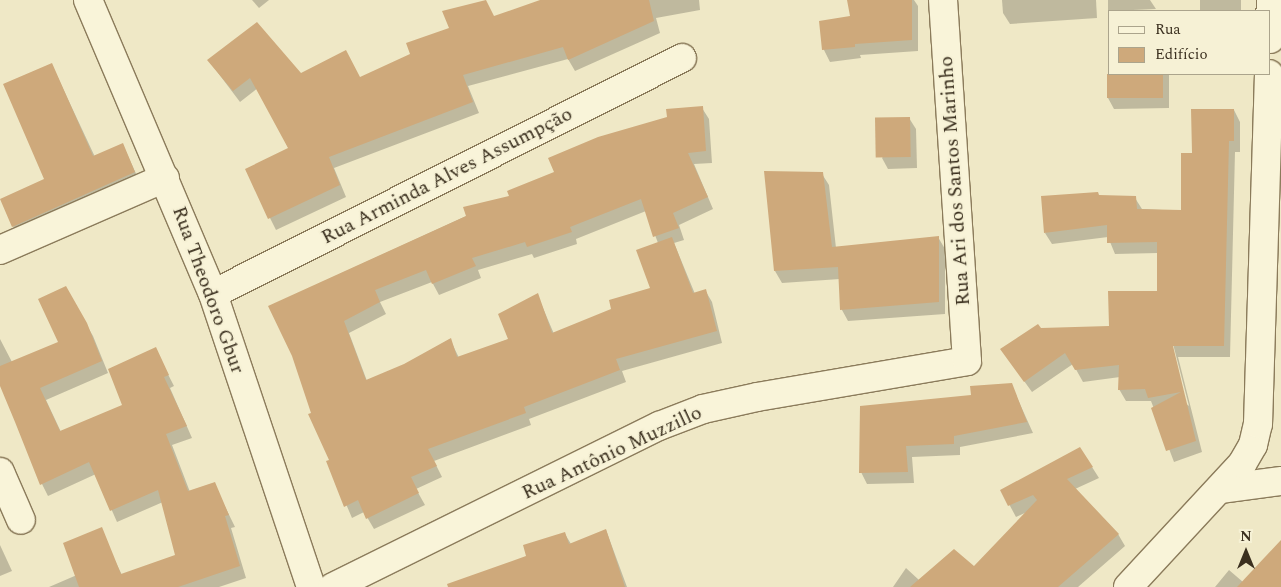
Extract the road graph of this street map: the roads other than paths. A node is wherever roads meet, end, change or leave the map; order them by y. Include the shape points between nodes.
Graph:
1 (88, 0) edge
2 (943, 0) edge
3 (682, 58) dead end
4 (1269, 75) edge
5 (165, 178) junction
6 (0, 250) edge
7 (213, 294) junction
8 (967, 362) joint
9 (0, 472) edge
10 (1281, 481) edge
11 (1220, 489) junction
12 (21, 520) dead end
13 (312, 587) edge
14 (333, 587) edge
15 (1128, 587) edge

1 - 5 street, Rua Theodoro Gbur
2 - 8 street, Rua Ari dos Santos Marinho
3 - 7 street, Rua Arminda Alves Assumpção
4 - 11 street via 1258,424 1253,444 1242,464
5 - 6 street
5 - 7 street, Rua Theodoro Gbur
7 - 13 street, Rua Theodoro Gbur
8 - 14 street, Rua Antônio Muzzillo via 704,409 651,430
9 - 12 street
10 - 11 street
11 - 15 street

